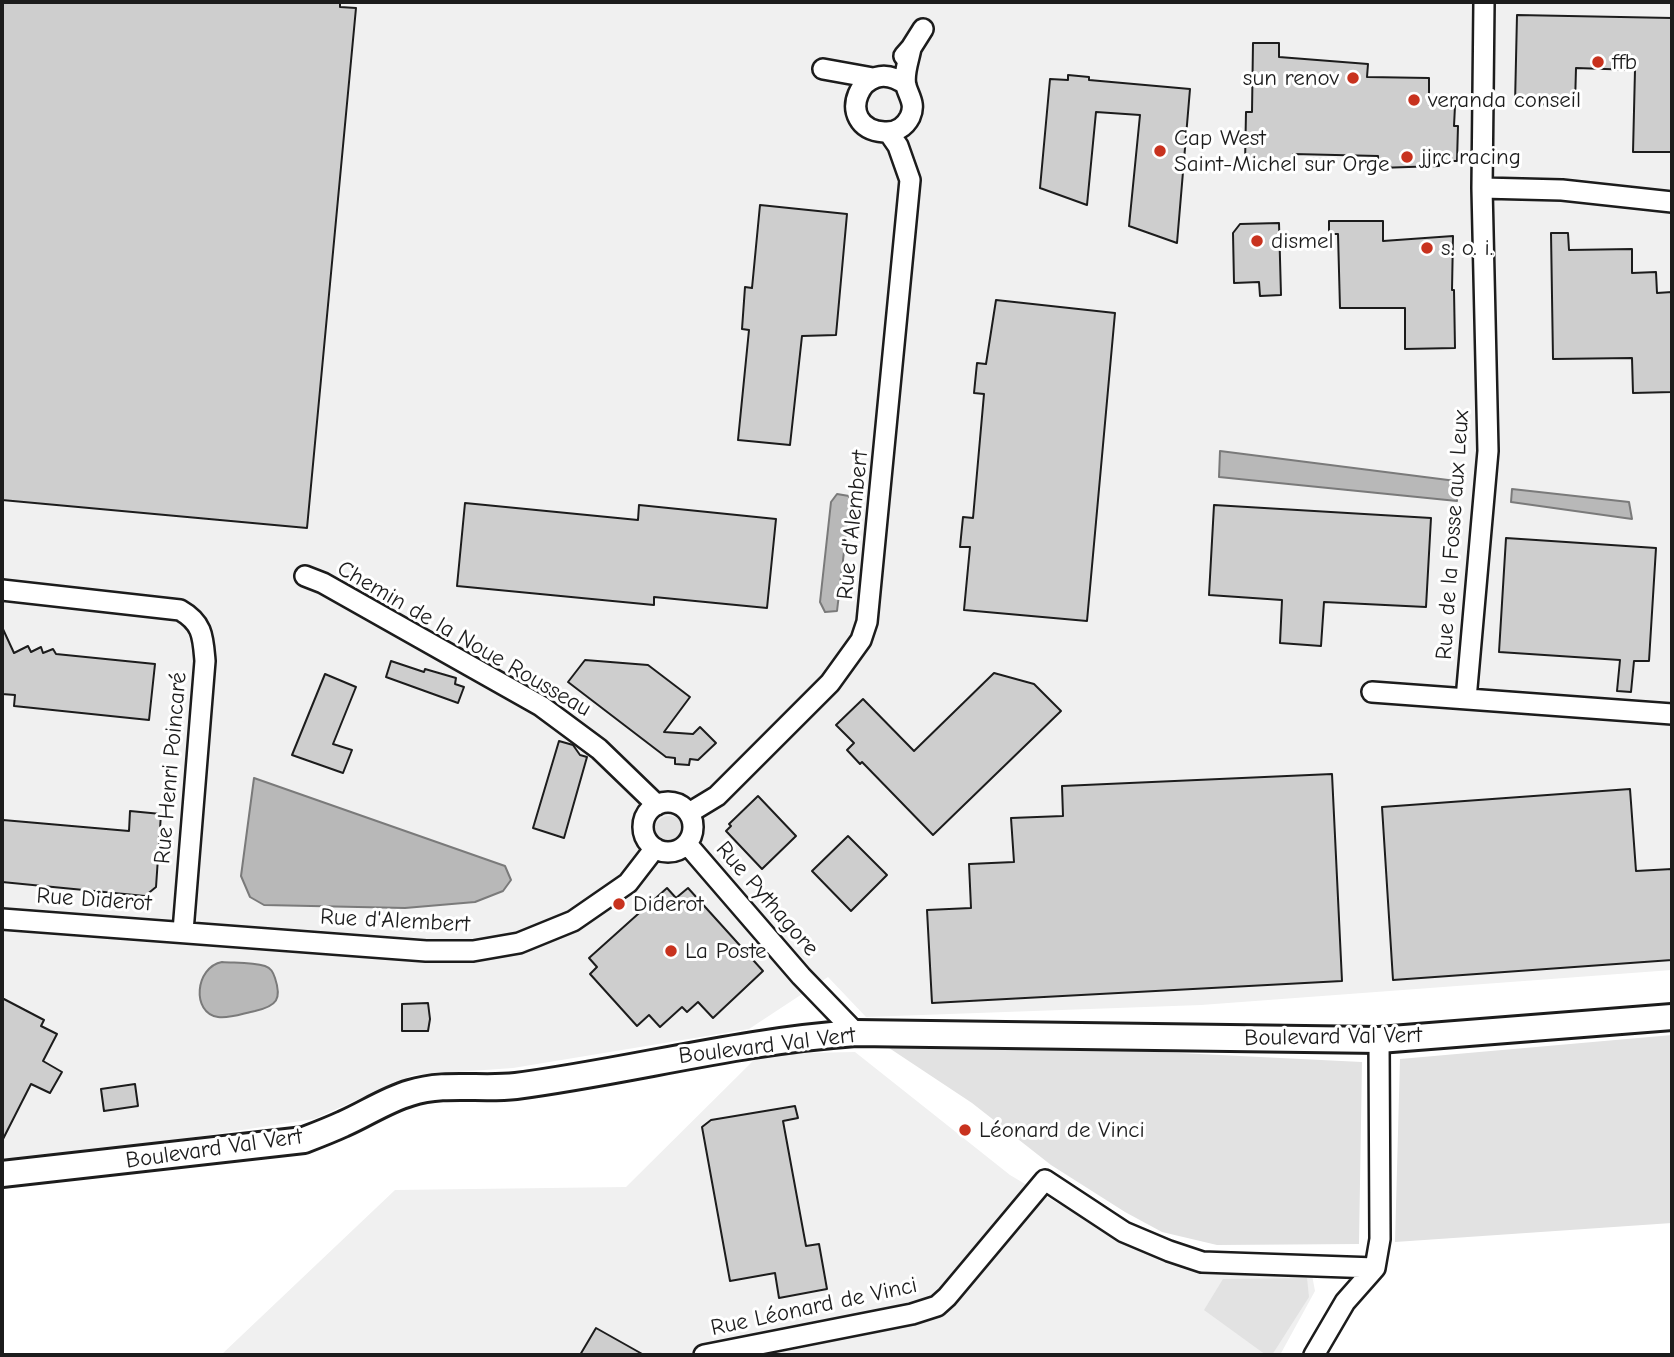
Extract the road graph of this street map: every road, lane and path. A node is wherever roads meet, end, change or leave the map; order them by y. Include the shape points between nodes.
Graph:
1 (1484, 2) edge
2 (923, 29) dead end
3 (911, 48) junction
4 (878, 77) junction
5 (906, 85) junction
6 (856, 100) junction
7 (910, 116) junction
8 (889, 133) junction
9 (907, 169) junction
10 (1482, 188) junction
11 (1672, 202) edge
12 (305, 576) dead end
13 (2, 590) edge
14 (1371, 692) dead end
15 (1466, 699) junction
16 (1672, 714) edge
17 (657, 805) junction
18 (689, 813) junction
19 (687, 844) junction
20 (654, 848) junction
21 (2, 919) edge
22 (183, 931) junction
23 (1672, 1017) edge
24 (856, 1033) junction
25 (1379, 1040) junction
26 (2, 1174) edge
27 (1375, 1268) junction
28 (704, 1355) edge
29 (1314, 1355) edge

1 - 10 street, Rue de la Fosse aux Leux
2 - 3 street, Rue d'Alembert
3 - 4 street, Rue d'Alembert
3 - 5 street, Rue d'Alembert
4 - 5 street via 892,77
4 - 6 street, Rue d'Alembert via 864,83
4 - 6 street via 823,69
5 - 7 street, Rue d'Alembert via 912,98
6 - 8 street via 855,109 864,125
7 - 8 street
7 - 9 street, Rue d'Alembert
8 - 9 street, Rue d'Alembert
9 - 18 street, Rue d'Alembert via 910,180 867,622 861,640 830,683 717,796
10 - 11 street via 1562,190
10 - 15 street, Rue de la Fosse aux Leux via 1488,451
12 - 17 street, Chemin de la Noue Rousseau via 541,706 600,750
13 - 22 street, Rue Henri Poincaré via 180,610 202,630 205,661
14 - 15 street
15 - 16 street
17 - 18 street via 676,804
17 - 20 street via 648,812 643,827
18 - 19 street via 693,829
19 - 20 street via 668,852
19 - 24 street, Rue Pythagore
20 - 22 street, Rue d'Alembert via 628,883 573,921 519,943 474,951
21 - 22 street, Rue Diderot
23 - 25 street, Boulevard Val Vert
24 - 25 street, Boulevard Val Vert
24 - 26 street, Boulevard Val Vert via 710,1051 517,1086 414,1091 304,1140
25 - 27 street via 1380,1239
27 - 28 street, Rue Léonard de Vinci via 1202,1262 1124,1232 1045,1180 937,1306
27 - 29 street via 1345,1302

